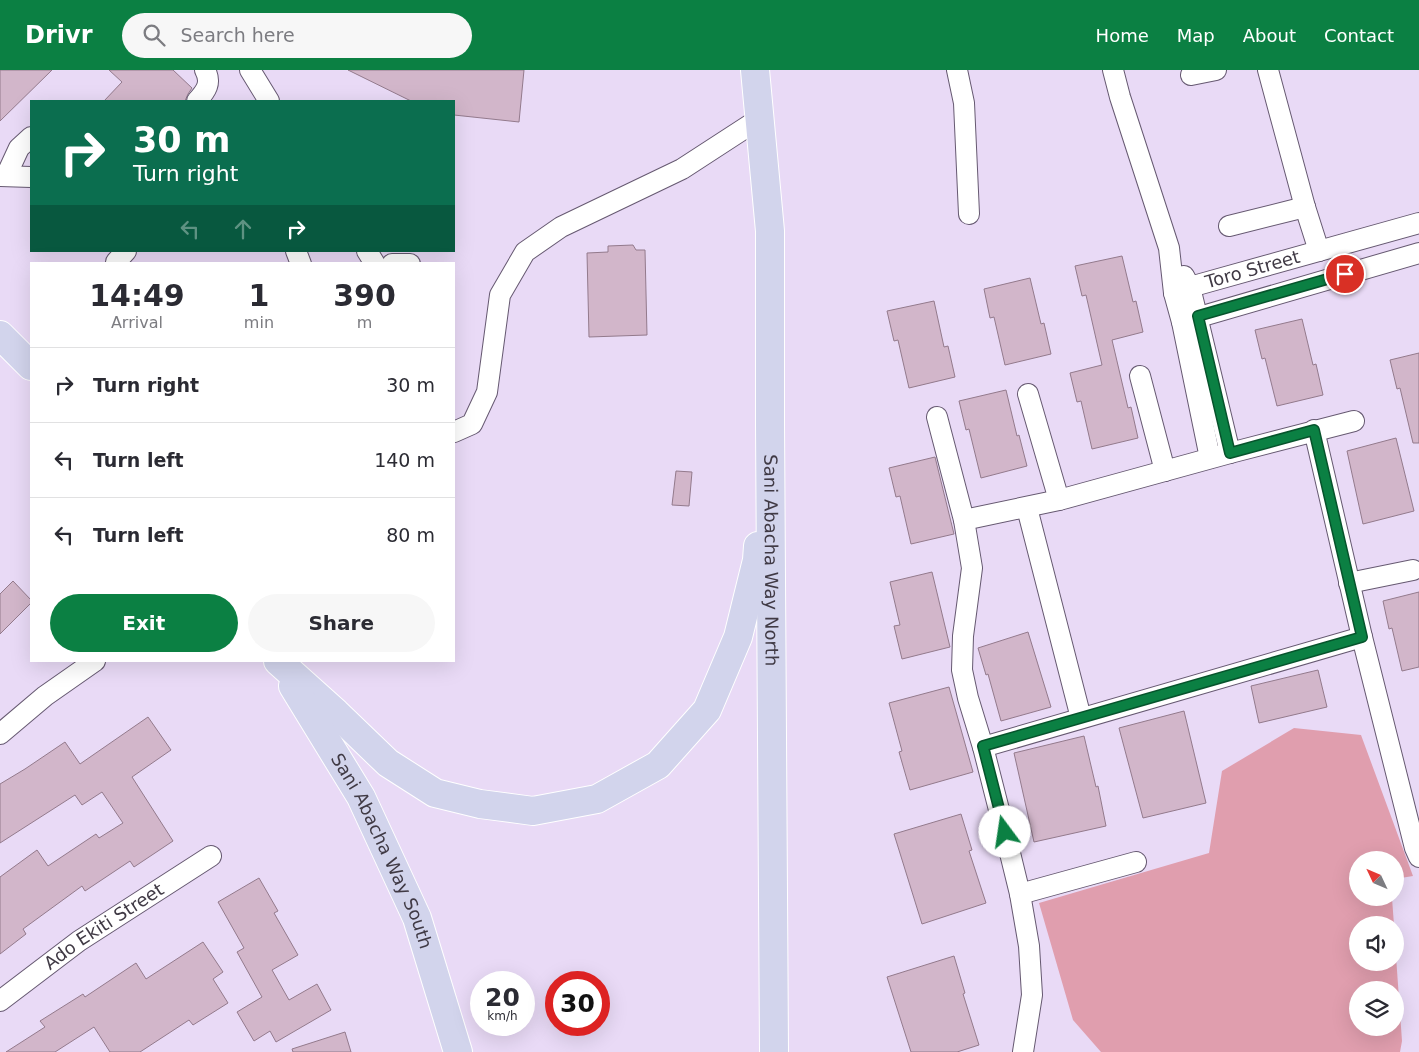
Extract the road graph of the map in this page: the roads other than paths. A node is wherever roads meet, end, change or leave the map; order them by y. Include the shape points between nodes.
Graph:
1 (205, 70) edge
2 (250, 70) edge
3 (755, 70) edge
4 (958, 70) edge
5 (1113, 70) edge
6 (1216, 70) edge
7 (1268, 70) edge
8 (1191, 75) dead end
9 (263, 98) edge
10 (198, 100) edge
11 (760, 119) junction
12 (30, 138) edge
13 (3, 176) edge
14 (30, 177) edge
15 (1304, 207) junction
16 (969, 214) dead end
17 (1419, 223) edge
18 (1229, 226) dead end
19 (1320, 251) junction
20 (1419, 253) edge
21 (1182, 290) junction
22 (1190, 319) junction
23 (0, 335) edge
24 (30, 365) edge
25 (1140, 376) dead end
26 (1028, 394) dead end
27 (937, 417) dead end
28 (1354, 421) dead end
29 (770, 423) junction
30 (1314, 430) junction
31 (455, 432) edge
32 (1230, 453) junction
33 (1210, 458) junction
34 (1165, 471) junction
35 (1059, 500) junction
36 (1027, 508) junction
37 (964, 520) junction
38 (1413, 570) dead end
39 (1350, 584) junction
40 (1362, 637) junction
41 (94, 662) edge
42 (279, 662) edge
43 (279, 662) edge
44 (1081, 718) junction
45 (0, 734) edge
46 (983, 746) junction
47 (211, 856) dead end
48 (1419, 857) edge
49 (1136, 862) dead end
50 (1020, 894) junction
51 (0, 1001) edge
52 (458, 1052) edge
53 (774, 1052) edge
54 (1023, 1052) edge

1 - 10 street via 209,83
2 - 9 street
3 - 11 highway, Sani Abacha Way North
4 - 16 street via 964,103
5 - 21 street
6 - 8 street
7 - 15 street
11 - 29 highway, Sani Abacha Way North via 770,231
11 - 31 street via 682,169 561,227 525,252 500,295 486,392 472,424
12 - 13 street
13 - 14 street
15 - 18 street
15 - 19 street
17 - 19 street, Toro Street
19 - 21 street, Toro Street
20 - 22 street, Toro Street
21 - 22 street
22 - 32 street
22 - 33 street
23 - 24 highway
25 - 34 street
26 - 35 street
27 - 37 street
28 - 30 street
29 - 42 highway via 757,560 738,637 707,710 658,765 596,799 533,811 480,804 435,793 388,763
29 - 53 highway, Sani Abacha Way North
30 - 32 street
30 - 39 street
32 - 33 street
33 - 34 street
34 - 35 street
35 - 36 street
36 - 37 street
36 - 44 street
37 - 46 street via 972,568 962,670
38 - 39 street
39 - 40 street
40 - 44 street
40 - 48 street
41 - 45 street via 44,696
43 - 52 highway, Sani Abacha Way South via 365,806 417,918
44 - 46 street
46 - 50 street
47 - 51 street, Ado Ekiti Street via 79,941
49 - 50 street
50 - 54 street via 1029,946 1032,995

